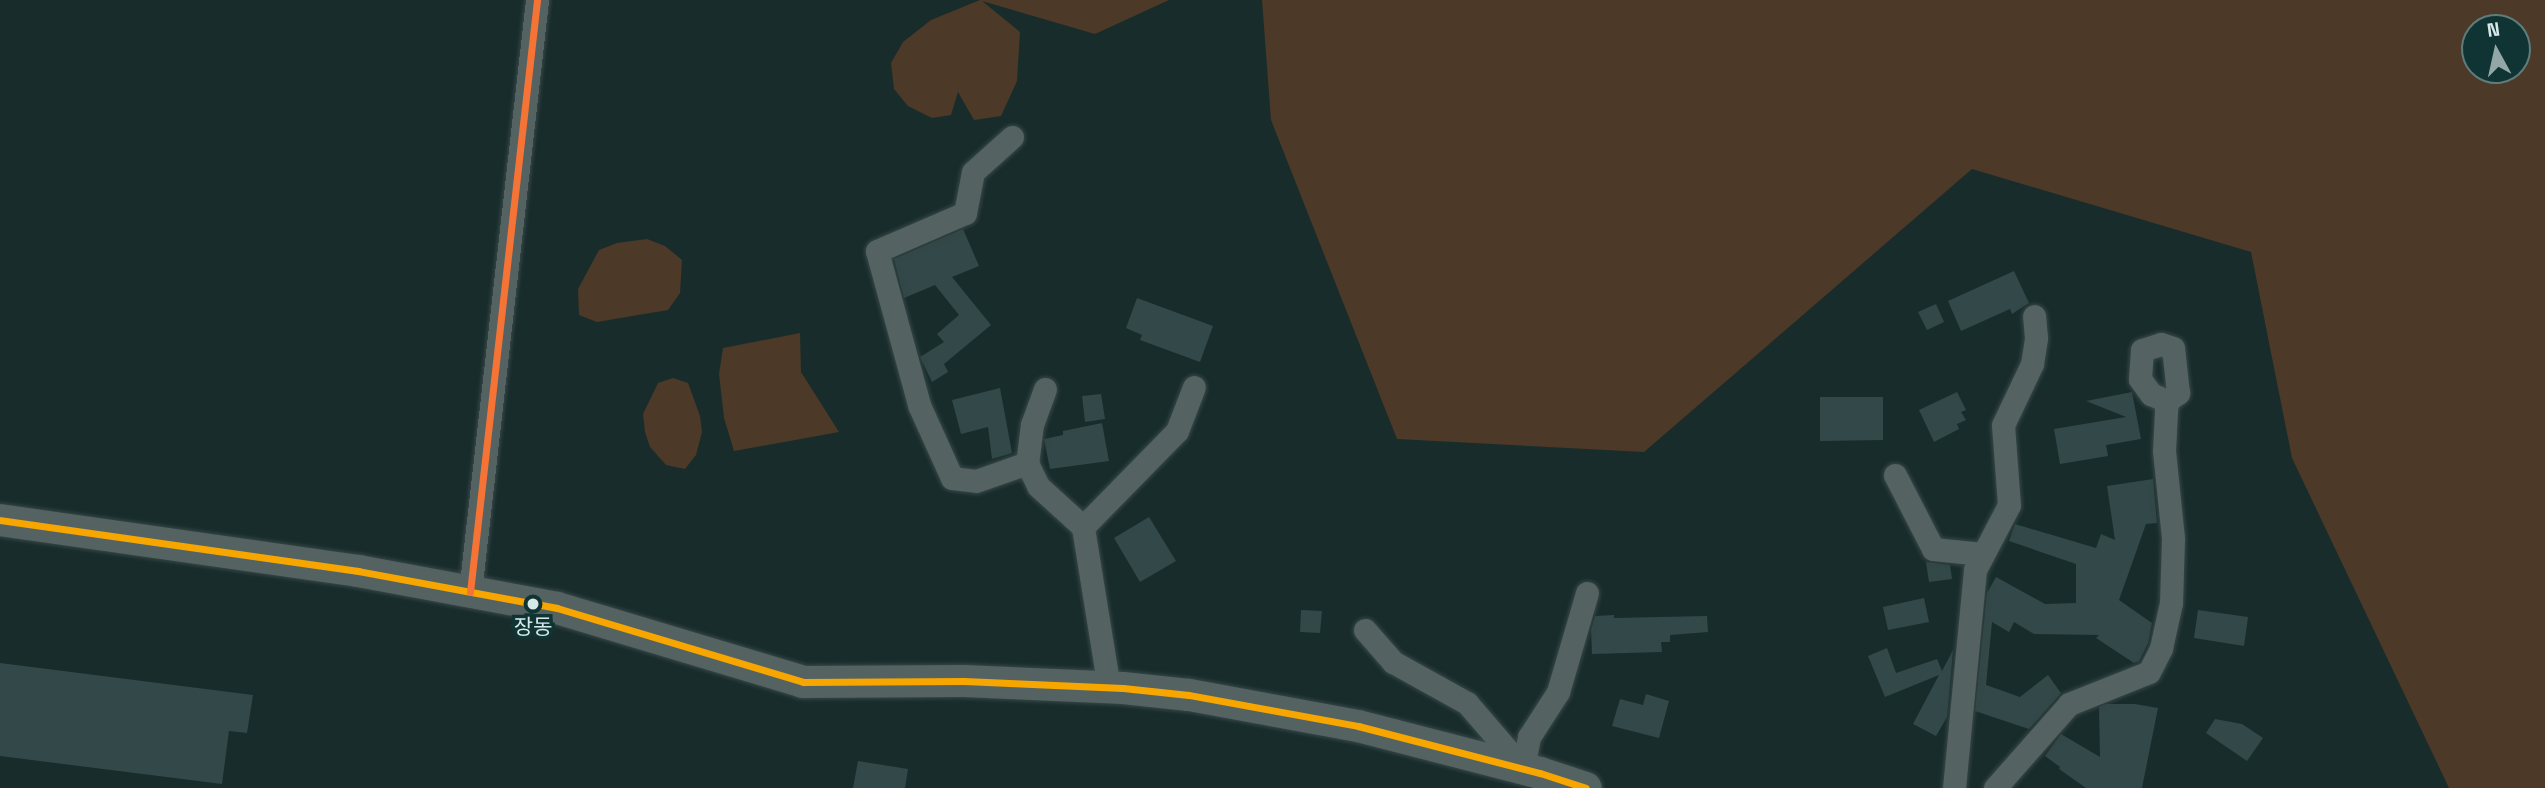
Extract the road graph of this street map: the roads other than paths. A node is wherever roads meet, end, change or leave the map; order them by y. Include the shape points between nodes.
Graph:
1 (537, 0) edge
2 (1012, 137) dead end
3 (2034, 317) dead end
4 (1194, 387) dead end
5 (1045, 389) dead end
6 (2167, 401) dead end
7 (1027, 463) junction
8 (1895, 475) dead end
9 (0, 520) edge
10 (1083, 527) junction
11 (1983, 554) junction
12 (470, 592) junction
13 (1587, 593) dead end
14 (1366, 630) dead end
15 (1109, 688) junction
16 (1523, 768) junction
17 (1586, 788) edge
18 (1954, 788) edge
19 (1996, 788) edge

1 - 12 street
2 - 7 street via 973,172 965,214 877,251 919,405 952,478 976,481
3 - 11 street via 2032,364 2003,425 2009,505
4 - 10 street via 1177,431
5 - 7 street via 1032,424
6 - 19 street via 2164,452 2172,590 2161,648 2149,672 2069,704
7 - 10 street via 1038,486
8 - 11 street via 1933,549
9 - 12 street via 358,571
10 - 15 street
11 - 18 street via 1975,570
12 - 15 street via 557,608 803,681 964,681
13 - 16 street via 1558,692 1529,737
14 - 16 street via 1393,662 1468,703
15 - 16 street via 1189,695 1358,726
16 - 17 street

